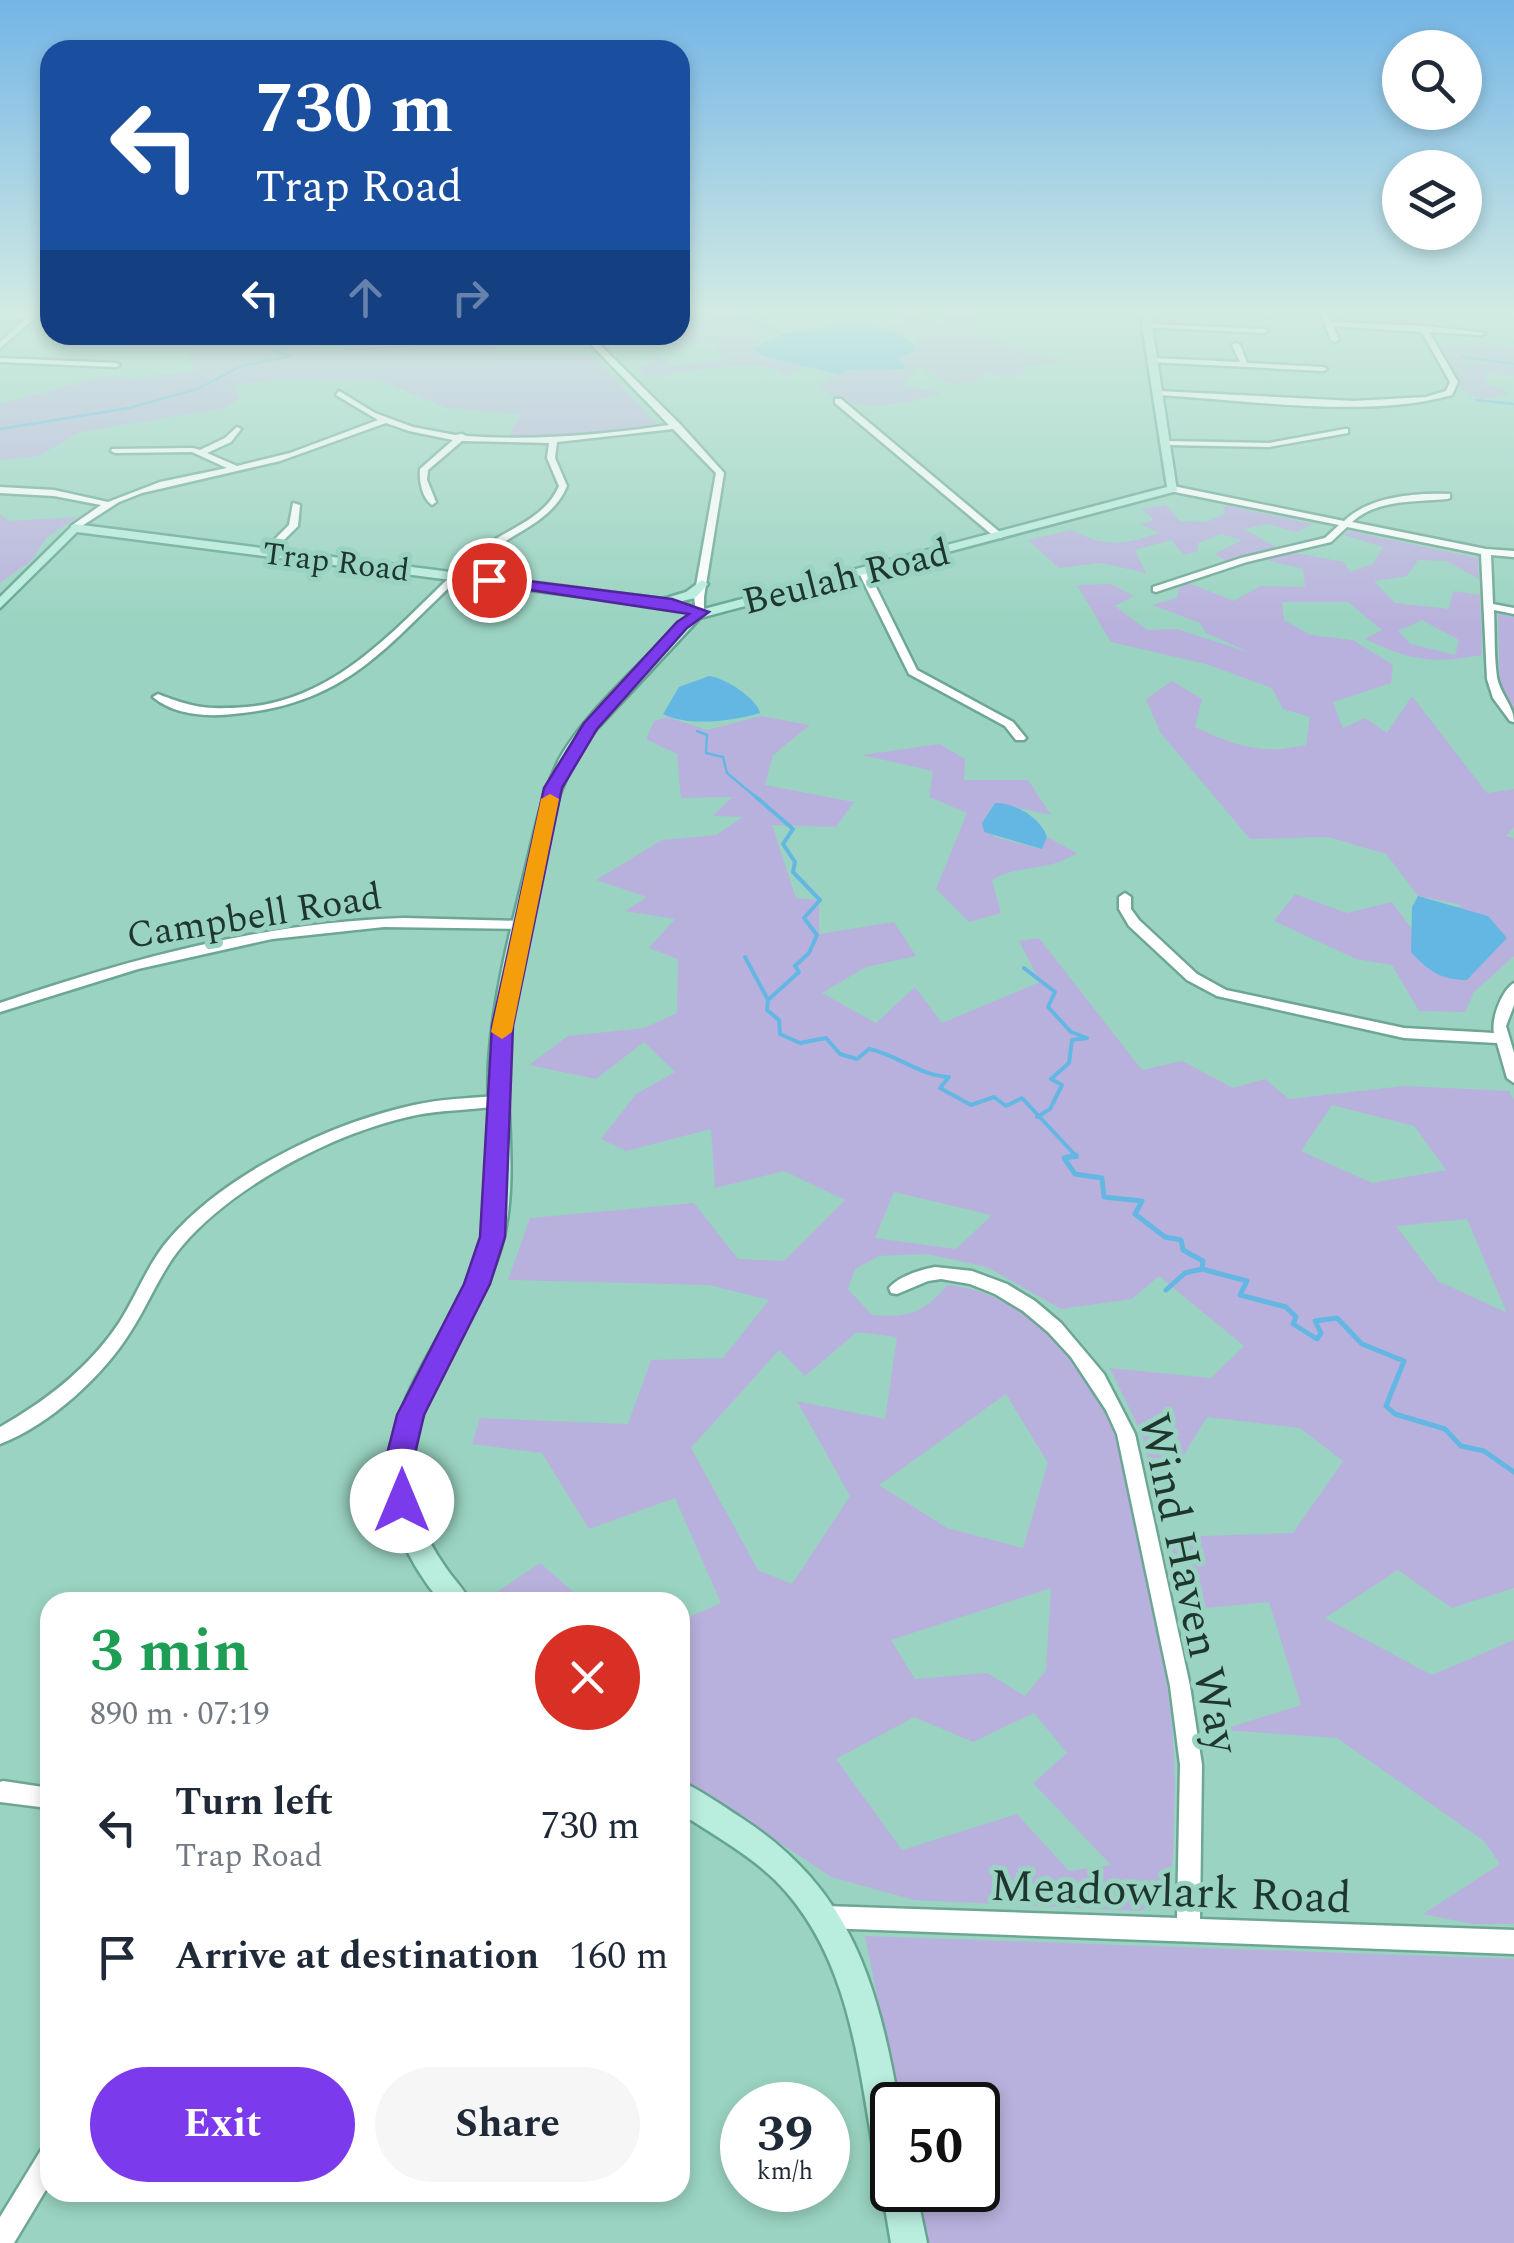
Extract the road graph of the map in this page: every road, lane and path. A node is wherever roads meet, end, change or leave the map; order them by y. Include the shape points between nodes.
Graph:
1 (379, 417) edge
2 (669, 417) edge
3 (856, 417) edge
4 (1162, 417) edge
5 (385, 420) junction
6 (678, 426) junction
7 (237, 430) dead end
8 (1345, 430) dead end
9 (462, 436) junction
10 (553, 440) junction
11 (1166, 443) junction
12 (115, 452) dead end
13 (203, 452) junction
14 (235, 468) junction
15 (1173, 489) junction
16 (0, 490) edge
17 (1447, 496) dead end
18 (432, 502) dead end
19 (107, 504) junction
20 (296, 506) dead end
21 (1346, 524) junction
22 (74, 528) junction
23 (999, 536) junction
24 (267, 552) junction
25 (1486, 552) junction
26 (1514, 554) edge
27 (863, 571) junction
28 (458, 576) junction
29 (702, 584) junction
30 (1156, 588) dead end
31 (652, 601) junction
32 (0, 604) edge
33 (1490, 606) junction
34 (1514, 611) edge
35 (701, 612) junction
36 (158, 697) dead end
37 (1514, 719) edge
38 (1020, 738) dead end
39 (1125, 897) dead end
40 (524, 925) junction
41 (1514, 987) edge
42 (0, 1008) edge
43 (1500, 1038) junction
44 (1514, 1078) edge
45 (496, 1100) junction
46 (897, 1288) dead end
47 (0, 1436) edge
48 (449, 1592) edge
49 (2, 1792) dead end
50 (40, 1796) edge
51 (690, 1803) edge
52 (825, 1918) junction
53 (1188, 1930) junction
54 (1514, 1942) edge
55 (876, 2082) edge
56 (40, 2176) edge
57 (903, 2212) edge
58 (0, 2242) edge
59 (909, 2243) edge

1 - 5 street
2 - 6 street
3 - 23 street
4 - 11 main road
5 - 9 street
5 - 14 street via 302,452
6 - 10 street
6 - 29 street via 720,473
7 - 13 street
8 - 11 street via 1268,445
9 - 10 street
9 - 18 street via 424,469
10 - 28 street via 559,498
11 - 15 main road
12 - 13 street
13 - 14 street
14 - 19 street
15 - 21 street
15 - 23 main road, Beulah Road
16 - 19 street
17 - 21 street via 1378,503
19 - 22 street
20 - 24 street via 292,526
21 - 25 street
21 - 30 street via 1328,540
22 - 24 main road, Trap Road
22 - 32 main road
23 - 27 main road, Beulah Road
24 - 28 main road, Trap Road
25 - 26 street
25 - 33 street
27 - 35 main road, Beulah Road
27 - 38 street via 912,672 1004,721
28 - 31 main road, Trap Road
28 - 36 street via 362,667 304,699 214,712
29 - 31 main road via 685,597
29 - 35 street
31 - 35 main road, Trap Road
33 - 34 street
33 - 37 street via 1493,685
35 - 40 main road, Beulah Road via 652,657 565,762 551,796
39 - 43 street via 1134,923 1192,977 1222,993 1404,1033
40 - 42 street, Campbell Road via 366,924 292,934 132,966
40 - 45 main road, Beulah Road via 502,1026
41 - 43 street via 1501,1011
43 - 44 street
45 - 47 street via 375,1121 228,1194 175,1244 88,1374
45 - 48 main road, Beulah Road via 490,1248 415,1402 401,1454 410,1536
46 - 53 street, Wind Haven Way via 940,1273 1009,1296 1060,1333 1115,1405 1192,1765
49 - 50 street
51 - 52 main road via 776,1860
52 - 53 street, Meadowlark Road
52 - 55 main road via 857,1990
53 - 54 street, Meadowlark Road
56 - 58 street
57 - 59 main road

